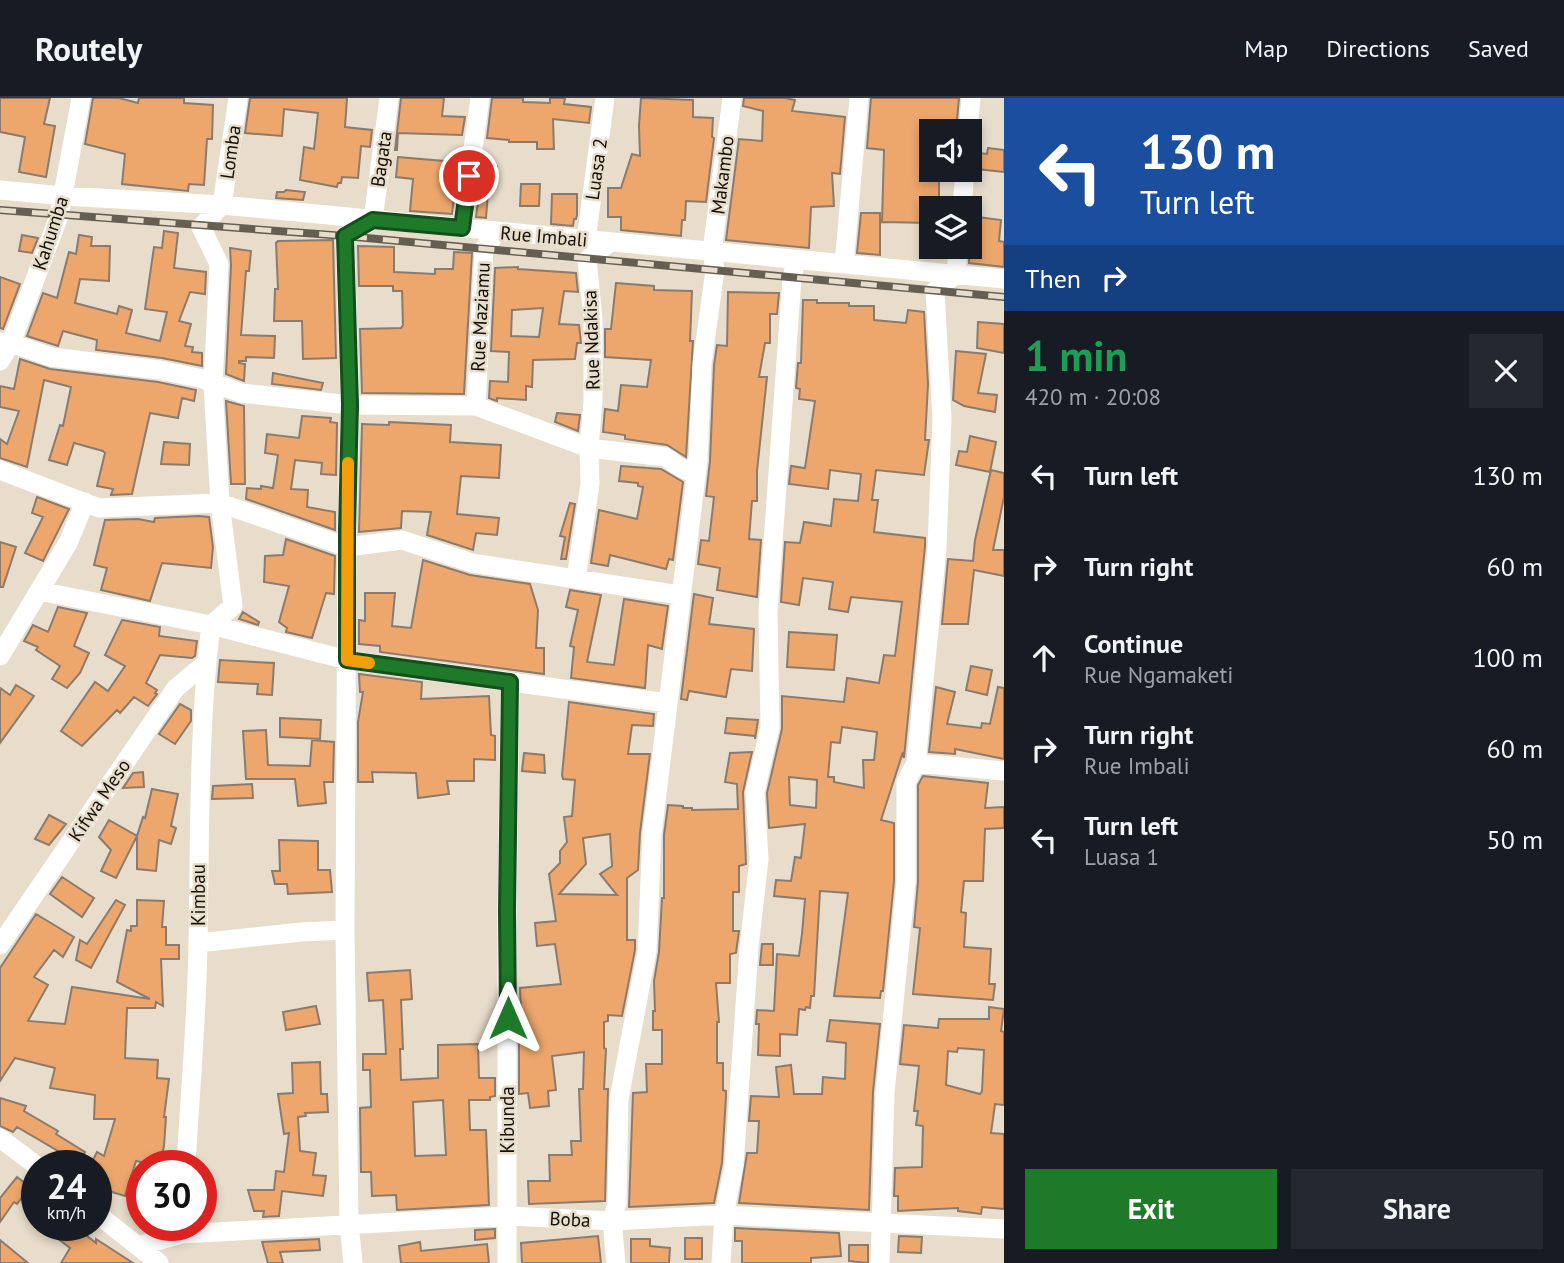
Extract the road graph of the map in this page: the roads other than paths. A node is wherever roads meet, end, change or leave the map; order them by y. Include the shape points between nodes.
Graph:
1 (81, 98) edge
2 (238, 98) edge
3 (389, 98) edge
4 (480, 98) edge
5 (605, 98) edge
6 (732, 98) edge
7 (859, 98) edge
8 (971, 98) edge
9 (969, 119) edge
10 (0, 190) edge
11 (64, 196) junction
12 (222, 205) junction
13 (373, 220) junction
14 (462, 228) junction
15 (497, 232) junction
16 (586, 240) junction
17 (609, 243) junction
18 (712, 251) junction
19 (957, 259) edge
20 (796, 260) junction
21 (845, 264) junction
22 (956, 274) junction
23 (1004, 279) edge
24 (5, 342) edge
25 (0, 361) edge
26 (213, 384) junction
27 (350, 405) junction
28 (476, 406) junction
29 (589, 448) junction
30 (698, 460) junction
31 (0, 470) edge
32 (85, 502) junction
33 (220, 503) junction
34 (347, 547) junction
35 (576, 579) junction
36 (39, 591) junction
37 (680, 595) junction
38 (211, 625) junction
39 (0, 656) edge
40 (347, 660) junction
41 (206, 663) junction
42 (510, 682) junction
43 (668, 703) junction
44 (916, 763) junction
45 (1004, 771) edge
46 (345, 930) junction
47 (198, 943) junction
48 (0, 945) edge
49 (0, 1138) edge
50 (187, 1150) edge
51 (21, 1154) edge
52 (724, 1215) junction
53 (506, 1216) junction
54 (612, 1221) junction
55 (882, 1221) junction
56 (349, 1224) junction
57 (112, 1226) edge
58 (217, 1229) edge
59 (1004, 1229) edge
60 (152, 1241) edge
61 (138, 1246) junction
62 (159, 1263) edge
63 (353, 1263) edge
64 (508, 1263) edge
65 (615, 1263) edge
66 (721, 1263) edge
67 (880, 1263) edge

1 - 11 street, Kahumba
2 - 12 street, Lomba
3 - 13 street, Bagata
4 - 14 street
5 - 16 street, Luasa 2
6 - 18 street, Makambo
7 - 21 street
8 - 9 street
10 - 11 street, Rue Imbali
11 - 12 street, Rue Imbali
11 - 24 street, Kahumba
12 - 13 street, Rue Imbali
12 - 26 street via 201,226 219,264
13 - 14 street, Rue Imbali
13 - 27 street via 345,236
14 - 15 street, Rue Imbali
15 - 16 street, Rue Imbali
15 - 28 street, Rue Maziamu via 484,249
16 - 17 street, Rue Imbali
17 - 18 street, Rue Imbali
17 - 29 street, Rue Ndakisa via 587,260 593,319
18 - 20 street, Rue Imbali
18 - 30 street, Makambo via 715,270 702,364
19 - 22 street
20 - 21 street, Rue Imbali
20 - 52 street via 768,612 770,727 755,792 760,859 734,1164
21 - 22 street, Rue Imbali
22 - 23 street, Rue Imbali
22 - 44 street via 935,291 942,418 939,521
24 - 25 street, Kahumba
24 - 26 street via 51,357 160,370
26 - 27 street via 241,393
26 - 33 street
27 - 28 street
27 - 34 street
28 - 29 street
29 - 30 street via 666,457 688,471
29 - 35 street via 590,484
30 - 37 street, Makambo
31 - 32 street
32 - 33 street via 99,508
32 - 36 street
33 - 34 street
33 - 38 street via 233,606
34 - 35 street via 402,540 472,563
34 - 40 street
35 - 37 street
36 - 38 street
36 - 39 street
37 - 43 street, Makambo
38 - 40 street
38 - 41 street, Kimbau
40 - 42 street
40 - 46 street
41 - 47 street, Kimbau
41 - 48 street, Kifwa Meso via 176,688
42 - 43 street
42 - 53 street, Kibunda
43 - 54 street, Makambo via 652,834 647,951 619,1099 617,1203
44 - 45 street
44 - 55 street via 906,782 906,882 885,1093
46 - 47 street
46 - 56 street
47 - 50 street, Kimbau
49 - 51 street
52 - 54 street, Boba
52 - 55 street, Boba
52 - 66 street
53 - 54 street, Boba
53 - 56 street, Boba
53 - 64 street, Kibunda
54 - 65 street, Makambo
55 - 59 street, Boba
55 - 67 street
56 - 58 street, Boba
56 - 63 street
57 - 61 street
60 - 61 street, Boba
61 - 62 street

